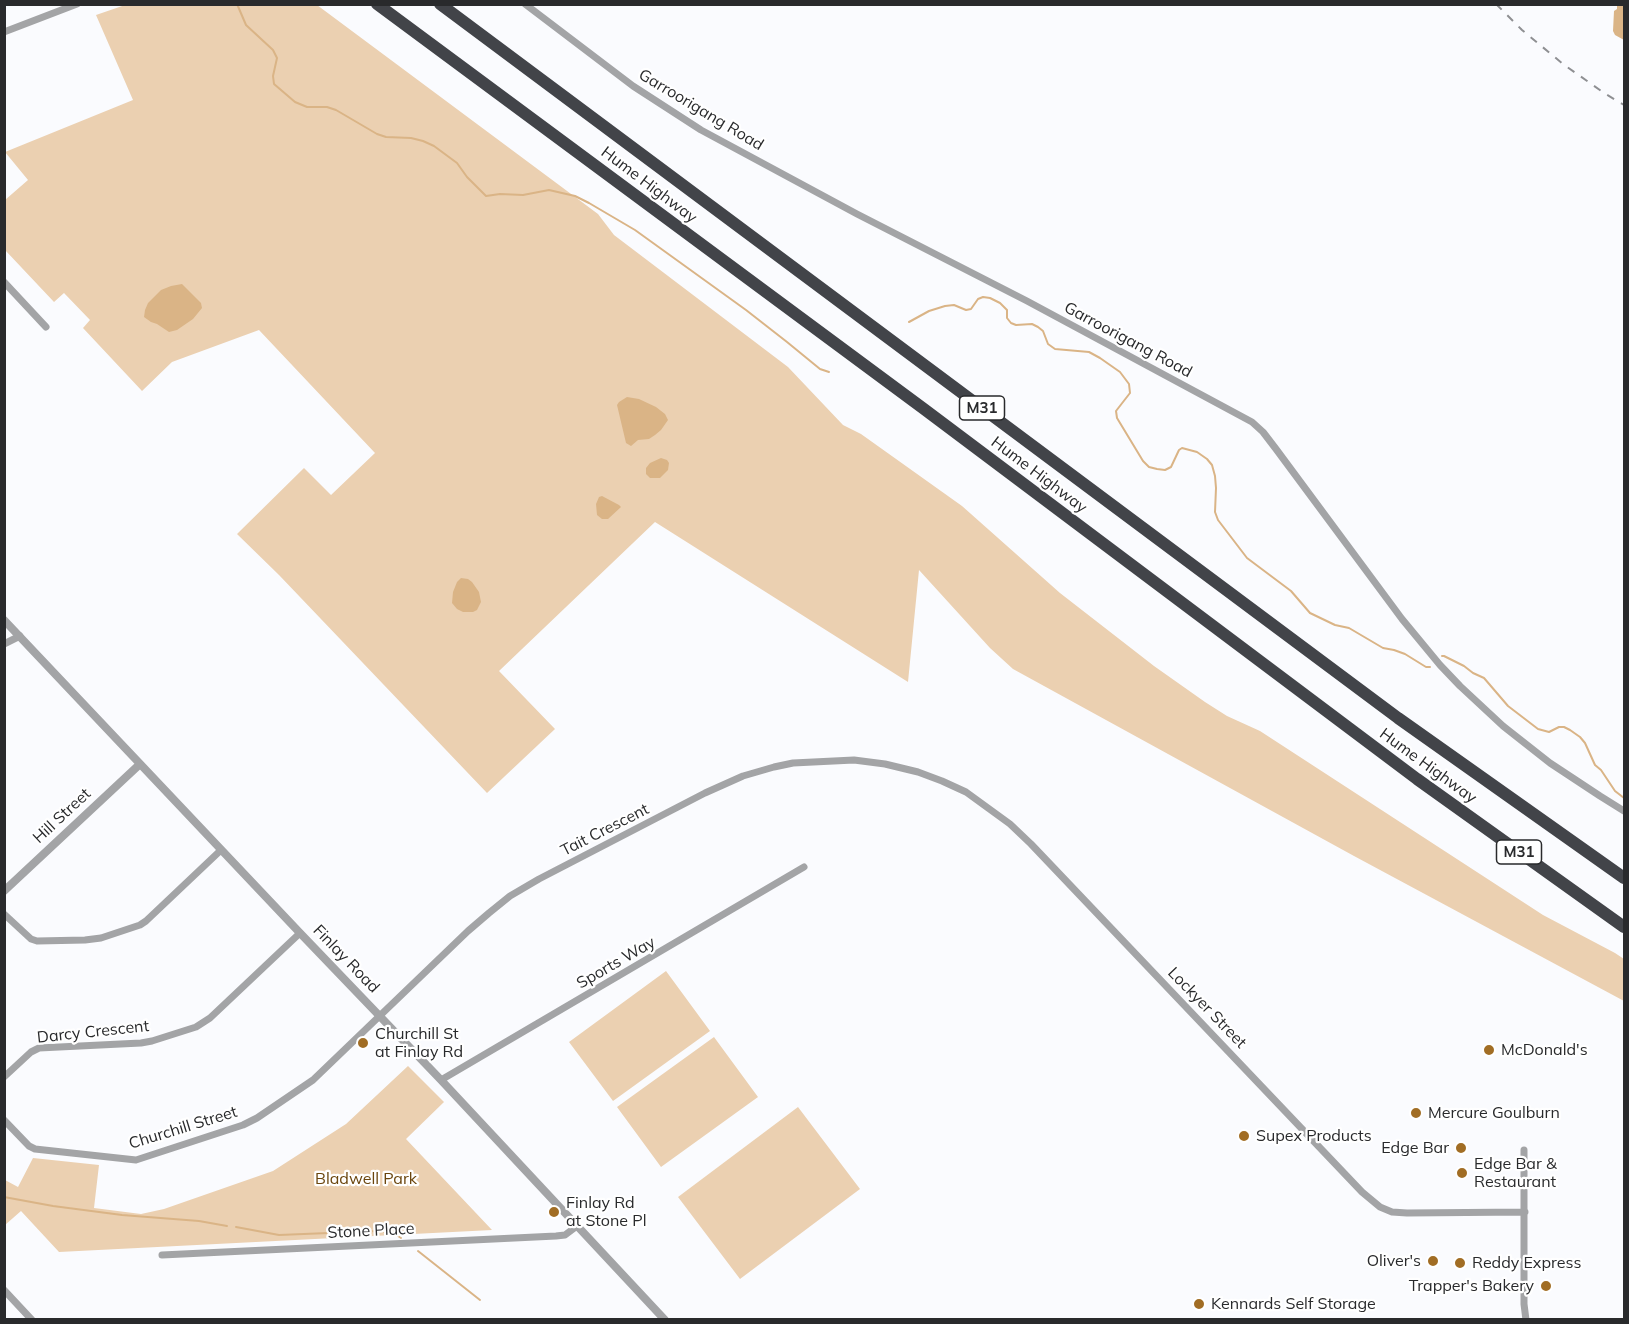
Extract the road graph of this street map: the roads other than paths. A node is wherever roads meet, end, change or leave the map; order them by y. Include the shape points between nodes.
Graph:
1 (77, 4) edge
2 (377, 4) edge
3 (440, 4) edge
4 (525, 4) edge
5 (4, 32) edge
6 (4, 282) edge
7 (46, 327) dead end
8 (4, 620) edge
9 (20, 636) junction
10 (4, 644) edge
11 (140, 764) junction
12 (885, 764) joint
13 (1624, 811) edge
14 (221, 850) junction
15 (804, 867) dead end
16 (1624, 878) edge
17 (4, 891) edge
18 (4, 914) edge
19 (1624, 926) edge
20 (300, 933) junction
21 (381, 1017) junction
22 (4, 1077) edge
23 (441, 1080) junction
24 (4, 1120) edge
25 (1524, 1150) dead end
26 (1525, 1212) junction
27 (577, 1226) junction
28 (162, 1255) dead end
29 (4, 1290) edge
30 (663, 1318) edge
31 (32, 1320) edge
32 (1526, 1320) edge

1 - 5 street
2 - 19 highway, Hume Highway / M31 via 1407,772
3 - 16 highway, Hume Highway / M31 via 1398,718
4 - 13 street, Garroorigang Road via 649,98 701,130 1252,422 1402,619 1460,686 1550,764
6 - 7 street
8 - 9 street, Finlay Road
9 - 10 street
9 - 11 street, Finlay Road
11 - 14 street, Finlay Road
11 - 17 street, Hill Street
12 - 21 street, Tait Crescent via 855,760 774,767 705,793 510,896 468,931
12 - 26 street, Lockyer Street via 918,772 966,792 1010,824 1380,1207 1407,1214
14 - 18 street via 146,921 100,938 37,941
14 - 20 street, Finlay Road
15 - 23 street, Sports Way
20 - 21 street, Finlay Road
20 - 22 street, Darcy Crescent via 196,1027 141,1043 39,1048
21 - 23 street, Finlay Road
21 - 24 street, Churchill Street via 313,1080 257,1118 136,1160 35,1149
23 - 27 street, Finlay Road
25 - 26 street
26 - 32 street
27 - 28 street, Stone Place via 556,1236
27 - 30 street, Finlay Road
29 - 31 street

